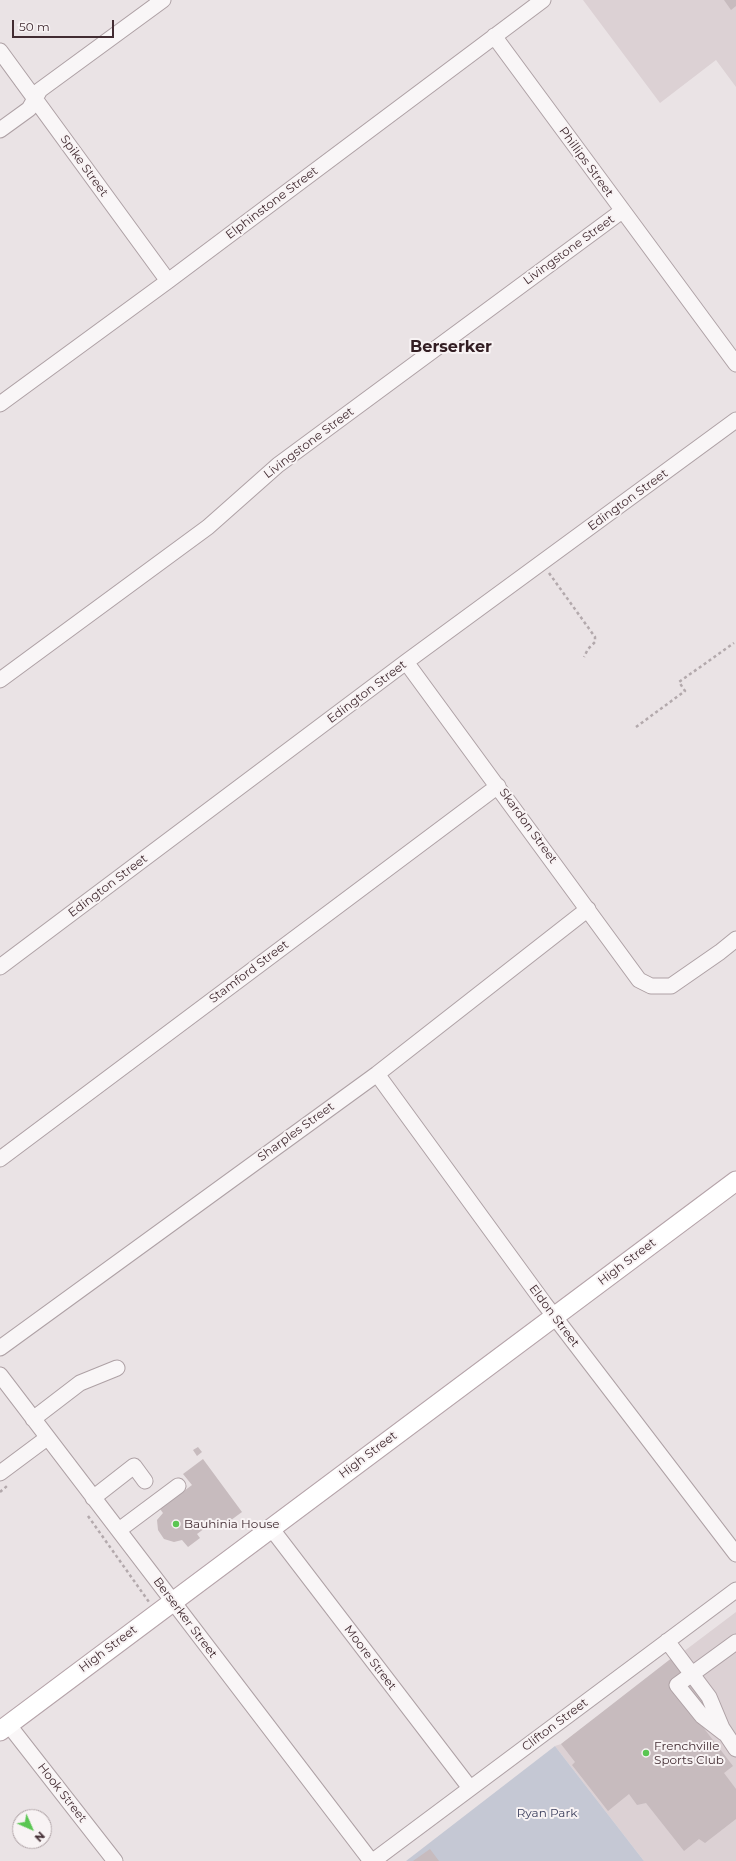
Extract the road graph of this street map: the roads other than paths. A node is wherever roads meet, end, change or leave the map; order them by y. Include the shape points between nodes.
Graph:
1 (163, 0) edge
2 (543, 0) edge
3 (494, 36) junction
4 (0, 51) edge
5 (34, 99) junction
6 (0, 130) edge
7 (622, 211) junction
8 (168, 281) junction
9 (736, 364) edge
10 (0, 404) edge
11 (736, 420) edge
12 (406, 662) junction
13 (0, 680) edge
14 (498, 786) junction
15 (588, 909) junction
16 (736, 939) edge
17 (0, 967) edge
18 (376, 1074) junction
19 (0, 1159) edge
20 (736, 1181) edge
21 (554, 1316) junction
22 (0, 1348) edge
23 (117, 1368) dead end
24 (0, 1375) edge
25 (33, 1419) junction
26 (47, 1438) junction
27 (0, 1474) edge
28 (145, 1481) dead end
29 (178, 1486) dead end
30 (93, 1498) junction
31 (271, 1528) junction
32 (119, 1530) junction
33 (736, 1554) edge
34 (736, 1590) edge
35 (172, 1601) junction
36 (667, 1642) junction
37 (736, 1642) edge
38 (692, 1674) junction
39 (4, 1728) edge
40 (736, 1749) edge
41 (470, 1788) junction
42 (116, 1861) edge
43 (372, 1861) edge

1 - 5 street via 40,90
2 - 3 street, Elphinstone Street
3 - 7 street, Phillips Street
3 - 8 street, Elphinstone Street
4 - 5 street, Spike Street
5 - 6 street via 29,109
5 - 8 street, Spike Street
7 - 9 street, Phillips Street
7 - 13 street, Livingstone Street via 278,465 208,527
8 - 10 street, Elphinstone Street
11 - 12 street, Edington Street
12 - 14 street, Skardon Street
12 - 17 street, Edington Street
14 - 15 street, Skardon Street
14 - 19 street, Stamford Street
15 - 16 street, Skardon Street via 640,980 651,986 671,986
15 - 18 street, Sharples Street
18 - 21 street, Eldon Street
18 - 22 street, Sharples Street
20 - 21 main road, High Street
21 - 31 main road, High Street
21 - 33 street, Eldon Street
23 - 25 street via 80,1383
24 - 25 street, Berserker Street
25 - 26 street, Berserker Street
26 - 27 street
26 - 30 street, Berserker Street
28 - 30 street via 134,1466
29 - 32 street
30 - 32 street, Berserker Street
31 - 35 main road, High Street
31 - 41 street, Moore Street
32 - 35 street, Berserker Street
34 - 36 street, Clifton Street
35 - 39 main road, High Street
35 - 43 street, Berserker Street
36 - 38 street
36 - 41 street, Clifton Street
37 - 38 street
38 - 40 street via 712,1702 724,1733
39 - 42 street, Hook Street
41 - 43 street, Clifton Street

